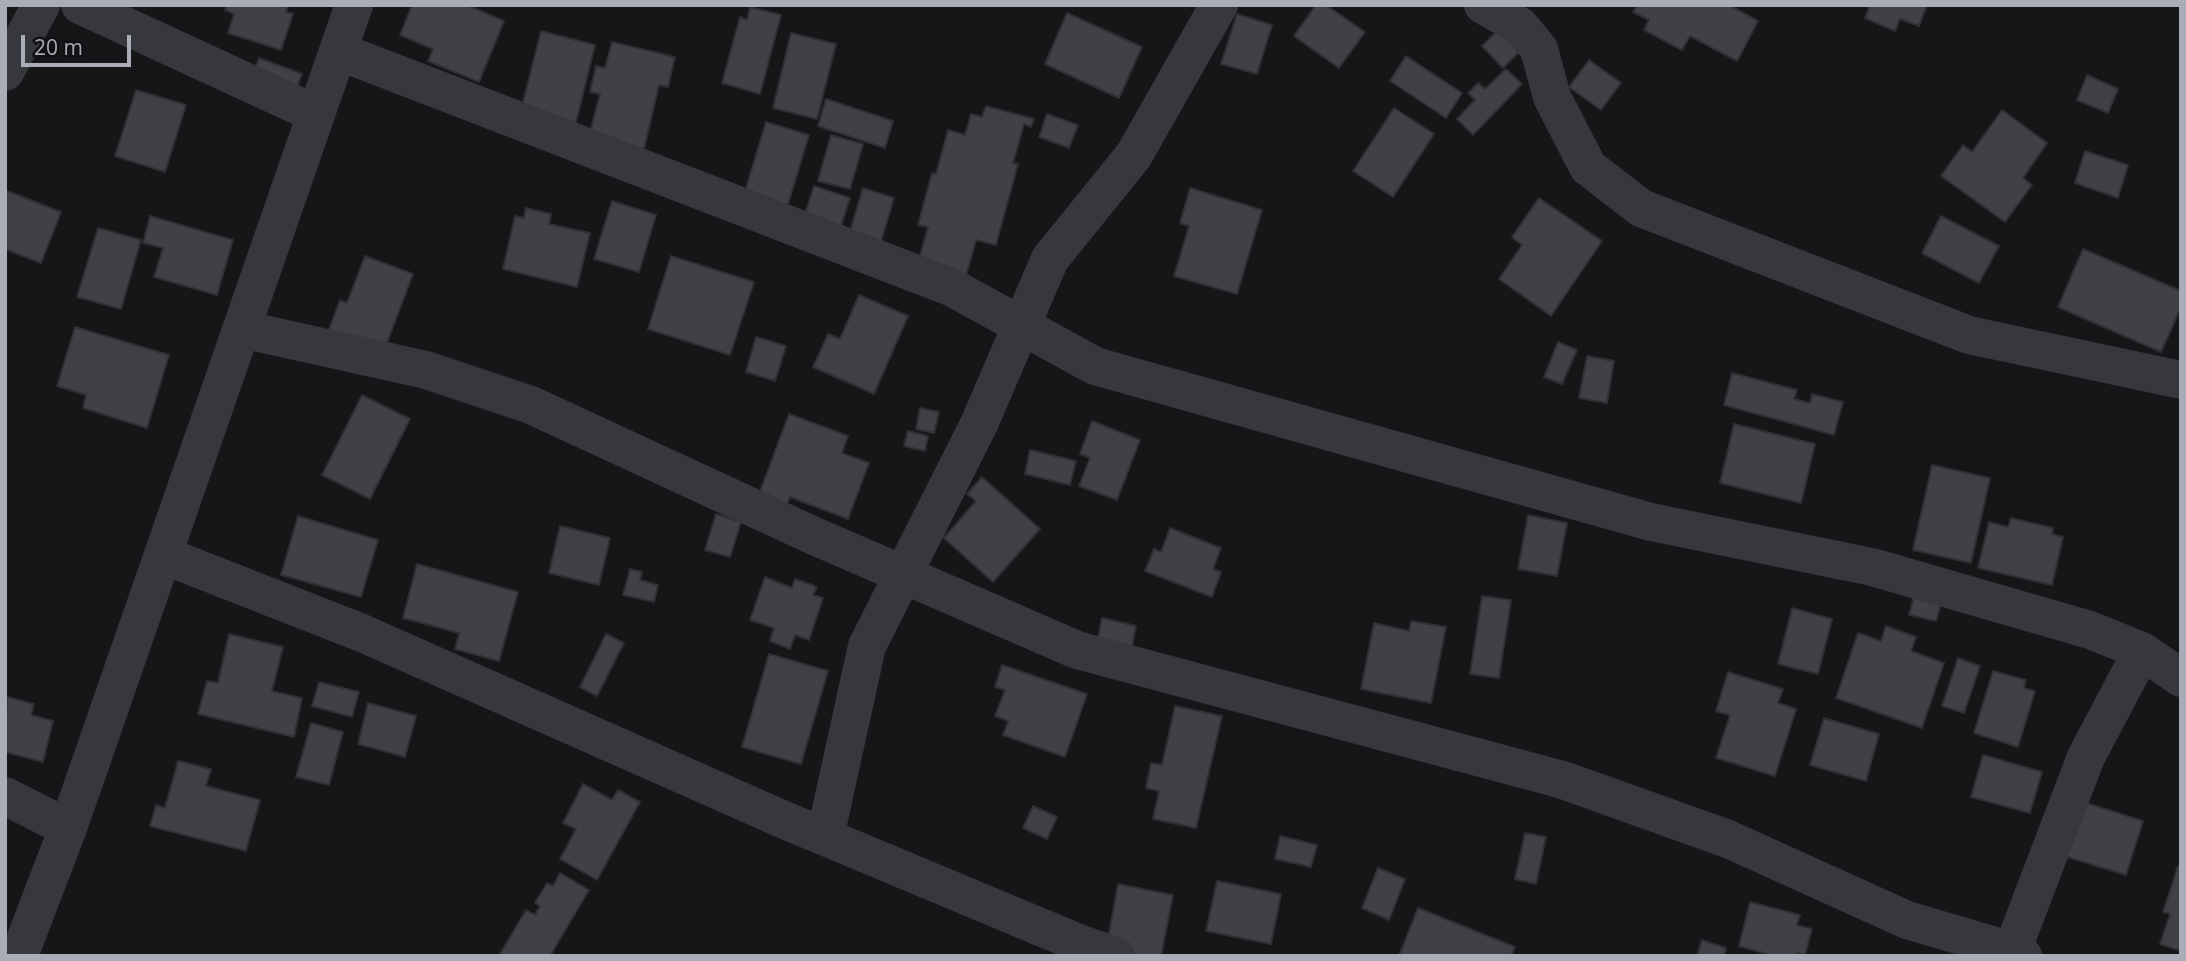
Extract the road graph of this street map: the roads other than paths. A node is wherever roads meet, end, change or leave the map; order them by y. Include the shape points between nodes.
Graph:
1 (41, 5) edge
2 (80, 5) edge
3 (354, 5) edge
4 (1219, 5) edge
5 (1483, 5) edge
6 (338, 51) junction
7 (5, 72) edge
8 (316, 114) junction
9 (1023, 326) junction
10 (241, 329) junction
11 (2181, 380) edge
12 (163, 555) junction
13 (904, 574) junction
14 (2142, 652) junction
15 (2181, 678) edge
16 (5, 796) edge
17 (68, 828) junction
18 (825, 838) junction
19 (2017, 953) edge
20 (19, 956) edge
21 (1116, 956) edge

1 - 7 street
2 - 8 street
3 - 6 street
4 - 9 street via 1134,155 1050,259
5 - 11 street via 1520,26 1539,49 1552,97 1588,167 1641,208 1969,335
6 - 8 street
6 - 9 street via 953,288
8 - 10 street
9 - 13 street
9 - 14 street via 1095,366 1651,522 1872,567 2090,630
10 - 12 street
10 - 13 street via 426,370 531,405
12 - 17 street
12 - 18 street via 362,633
13 - 18 street via 867,646
13 - 19 street via 1077,650 1563,779 1728,839 1907,919
14 - 15 street
14 - 19 street via 2086,757
16 - 17 street
17 - 20 street
18 - 21 street

